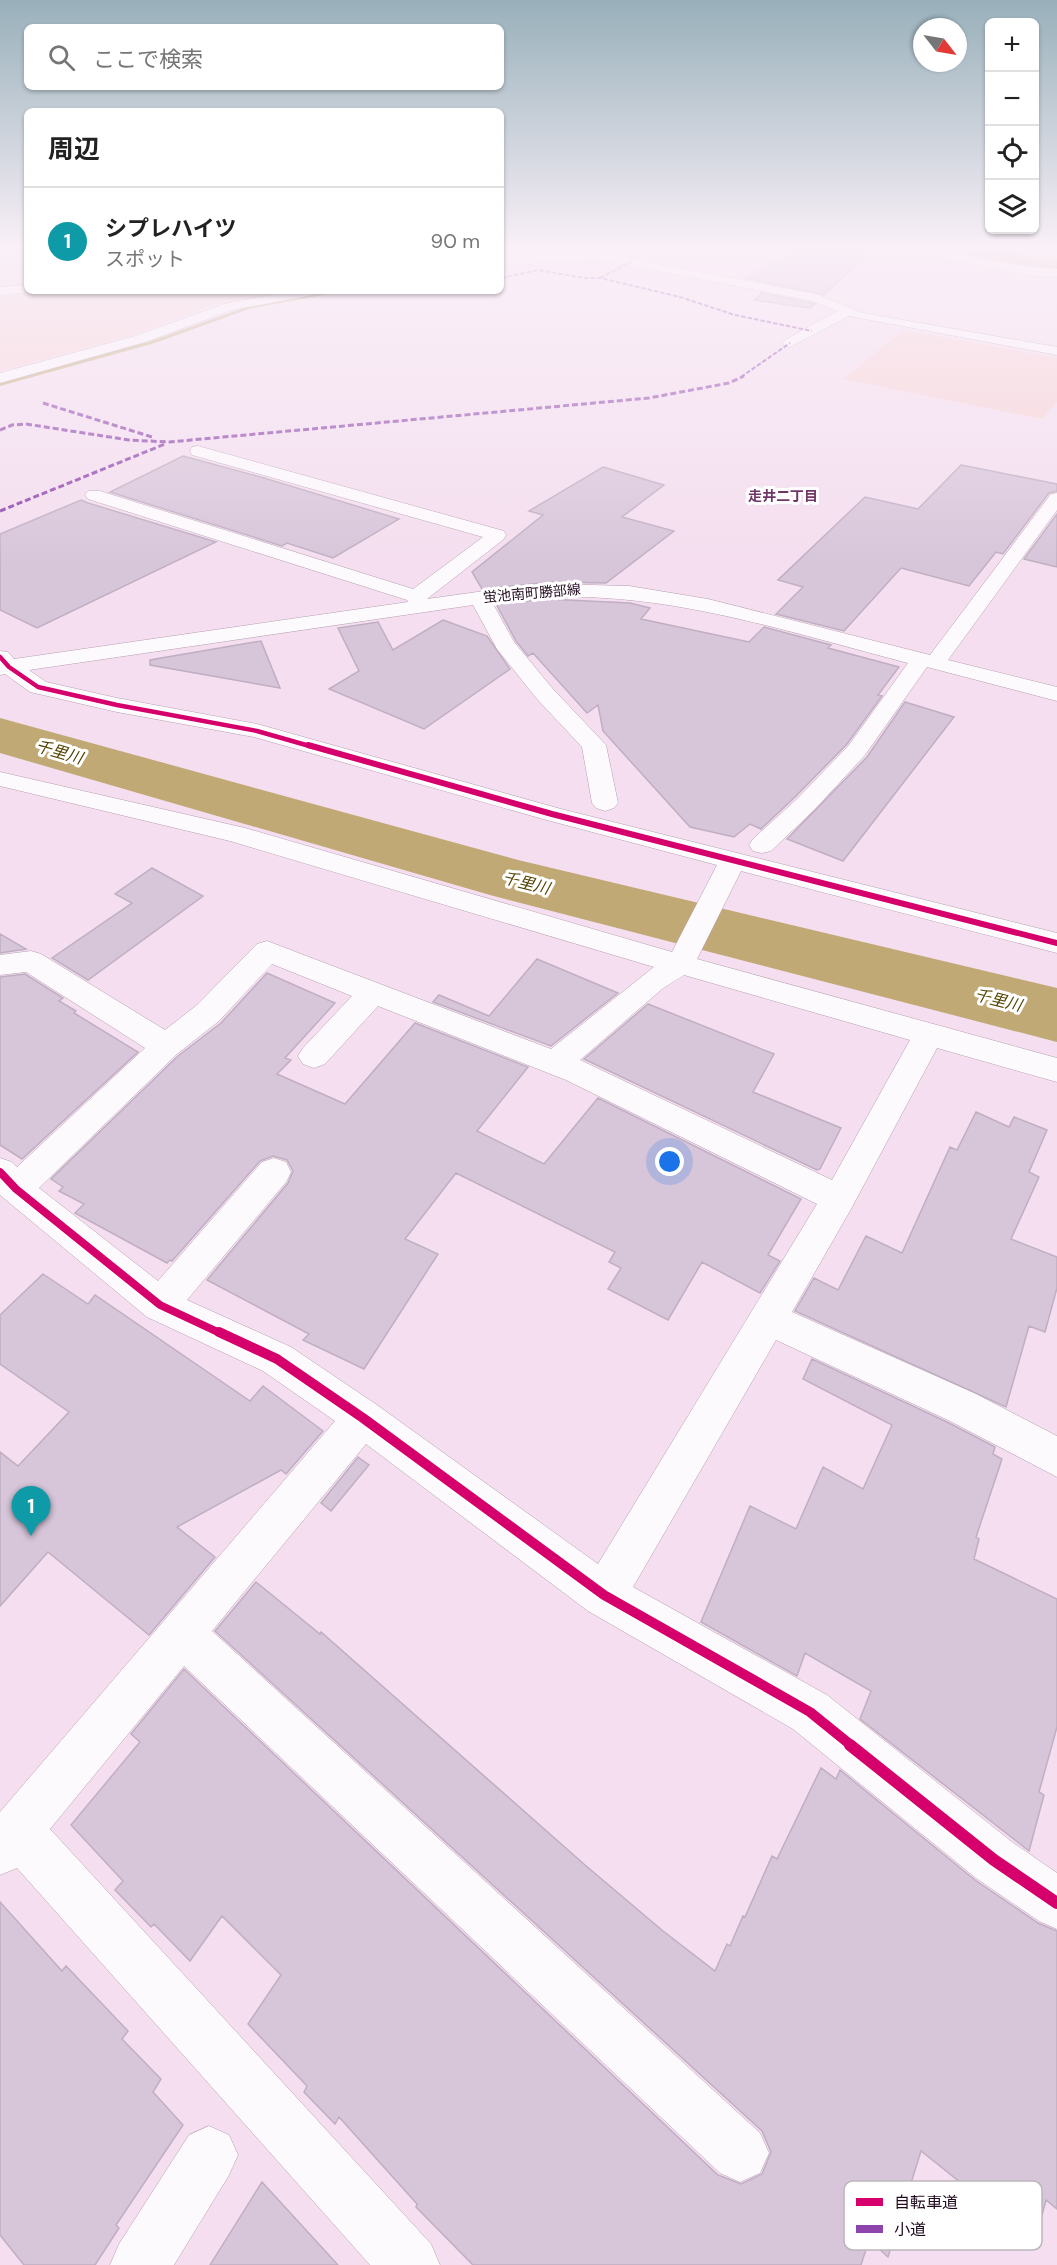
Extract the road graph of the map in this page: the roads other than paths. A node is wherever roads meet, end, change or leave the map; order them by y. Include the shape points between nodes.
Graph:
1 (91, 353) edge
2 (0, 378) edge
3 (198, 451) dead end
4 (94, 495) dead end
5 (1057, 498) edge
6 (480, 598) junction
7 (417, 602) junction
8 (929, 661) junction
9 (3, 664) edge
10 (1057, 694) edge
11 (0, 779) edge
12 (605, 803) dead end
13 (762, 845) dead end
14 (733, 859) junction
15 (1057, 943) edge
16 (680, 964) junction
17 (0, 965) edge
18 (372, 993) junction
19 (929, 1034) junction
20 (166, 1046) junction
21 (314, 1056) dead end
22 (555, 1064) junction
23 (1057, 1070) edge
24 (274, 1172) dead end
25 (8, 1181) edge
26 (839, 1199) junction
27 (160, 1305) junction
28 (769, 1319) junction
29 (363, 1418) junction
30 (1057, 1457) edge
31 (604, 1595) junction
32 (181, 1633) junction
33 (8, 1840) edge
34 (1057, 1904) edge
35 (740, 2153) dead end
36 (209, 2156) dead end
37 (140, 2265) edge
38 (410, 2265) edge

1 - 2 street
3 - 7 street via 497,535
4 - 7 street
5 - 8 street
6 - 7 street, 蛍池南町勝部線
6 - 8 street, 蛍池南町勝部線 via 602,588 654,594
6 - 12 street via 505,644 545,694 594,745
7 - 9 street, 蛍池南町勝部線
8 - 10 street, 蛍池南町勝部線
8 - 13 street via 857,750
9 - 14 street via 38,687 257,731 552,814
11 - 16 street via 236,834
14 - 15 street
14 - 16 street
16 - 19 street
16 - 22 street via 652,982
17 - 20 street via 31,961
18 - 20 street via 267,951 207,1013
18 - 21 street
18 - 22 street
19 - 23 street
19 - 26 street
20 - 25 street
22 - 26 street
24 - 27 street
25 - 27 street
26 - 28 street
27 - 29 street via 277,1359
28 - 30 street via 962,1407
28 - 31 street
29 - 31 street
29 - 32 street
31 - 34 street via 810,1712 994,1860
32 - 33 street
32 - 35 street
33 - 38 street
36 - 37 street

